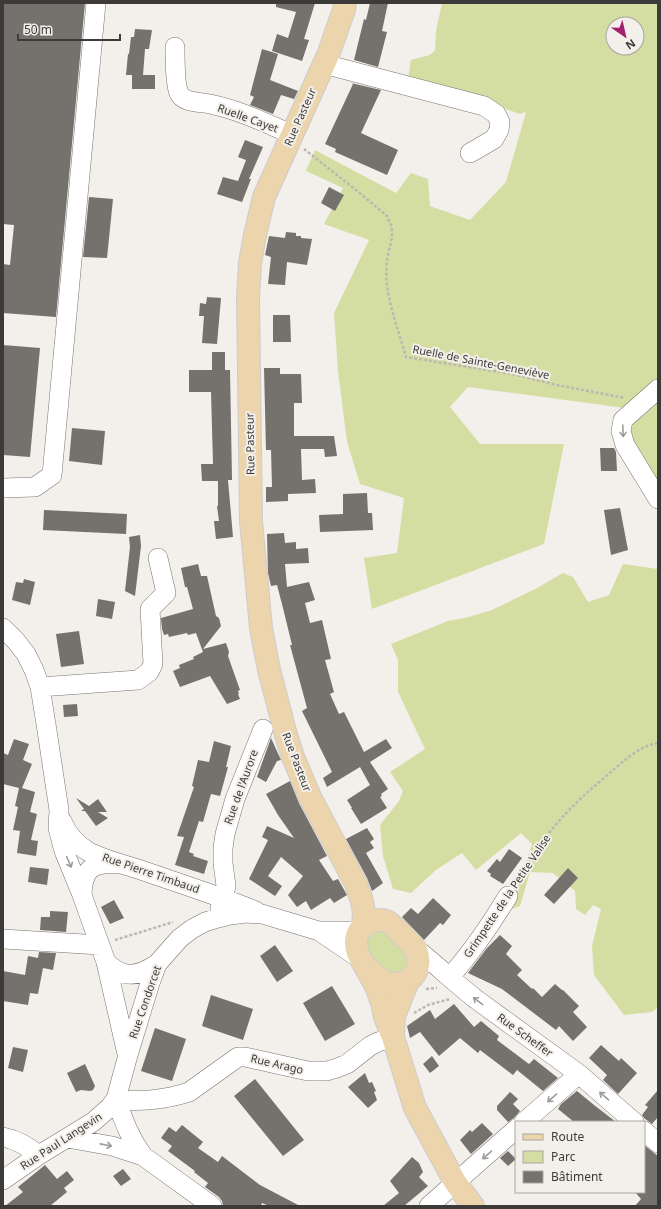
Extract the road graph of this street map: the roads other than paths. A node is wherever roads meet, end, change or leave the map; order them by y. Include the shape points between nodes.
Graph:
1 (96, 3) edge
2 (345, 3) edge
3 (175, 47) dead end
4 (324, 64) junction
5 (293, 135) junction
6 (470, 153) dead end
7 (658, 389) edge
8 (3, 488) edge
9 (658, 499) edge
10 (158, 558) dead end
11 (3, 628) edge
12 (40, 687) junction
13 (263, 729) dead end
14 (59, 810) junction
15 (124, 865) junction
16 (356, 884) junction
17 (82, 895) junction
18 (508, 896) road end
19 (223, 897) junction
20 (262, 914) junction
21 (218, 918) junction
22 (390, 923) junction
23 (361, 928) junction
24 (319, 932) junction
25 (3, 939) edge
26 (416, 949) junction
27 (103, 954) junction
28 (157, 964) junction
29 (364, 964) junction
30 (446, 983) junction
31 (416, 985) junction
32 (393, 1026) junction
33 (128, 1055) junction
34 (579, 1074) junction
35 (116, 1099) junction
36 (525, 1121) edge
37 (633, 1121) edge
38 (515, 1130) edge
39 (645, 1132) edge
40 (3, 1138) edge
41 (68, 1138) junction
42 (658, 1143) edge
43 (38, 1155) junction
44 (143, 1156) junction
45 (3, 1180) edge
46 (455, 1182) junction
47 (212, 1206) edge
48 (429, 1206) edge
49 (473, 1206) edge

1 - 8 street via 52,475 35,487
2 - 4 main road, Rue Pasteur
3 - 5 street, Ruelle Cayet via 177,85 182,97 234,110
4 - 5 main road, Rue Pasteur
4 - 6 street via 484,106 496,114 500,122 499,130 494,139
5 - 16 main road, Rue Pasteur via 264,197 250,263 248,297 251,521 261,628 286,735 310,797
7 -> 9 street via 623,420 621,431 625,445
10 - 12 street via 166,593 150,609 153,664 149,672 138,680
11 - 12 street, Rue Pierre Timbaud via 26,654
12 - 14 street, Rue Pierre Timbaud
13 - 19 street, Rue de l'Aurore via 235,800 225,834 223,848 226,886
14 - 15 street, Rue Pierre Timbaud via 64,826 77,843 89,852
14 -> 17 street, Rue Pierre Timbaud via 58,828 64,851
15 - 17 street via 106,863 93,867 87,872 82,883
15 - 19 street, Rue Pierre Timbaud
16 - 22 main road, Rue Pasteur
16 - 23 main road, Rue Pasteur via 363,904 364,917
17 - 27 street, Rue Pierre Timbaud
18 - 30 street, Grimpette de la Petite Valise via 468,956
19 - 20 street, Rue Pierre Timbaud
19 - 21 street, Rue de l'Aurore
20 - 21 street, Rue Condorcet via 246,913
20 - 24 street, Rue Condorcet
21 - 28 street, Rue Condorcet via 205,922 180,938
22 - 23 main road via 379,920
22 - 26 main road
23 - 24 street, Rue Condorcet
23 - 29 main road via 357,935 356,948
24 - 29 street, Rue Condorcet
25 - 27 street
26 - 30 street, Rue Scheffer
26 - 31 main road
27 - 28 street via 118,972 128,974 148,970
27 - 33 street, Rue Pierre Timbaud
28 - 33 street, Rue Condorcet
29 - 31 main road via 384,982
29 - 32 main road via 376,986 385,1017
34 -> 30 street, Rue Scheffer via 461,988
31 - 32 main road
32 - 35 street, Rue Arago via 378,1042 347,1064 327,1071 308,1071 238,1057 181,1095 128,1102
32 - 46 main road via 415,1108
33 - 35 street, Rue Condorcet
34 -> 36 street
37 -> 34 street, Rue Scheffer
35 - 41 street, Rue Paul Langevin via 104,1114
35 - 44 street via 128,1132
38 -> 46 street
39 - 42 street
40 - 43 street via 22,1143
41 - 43 street, Rue Paul Langevin
41 -> 44 street via 112,1146
43 - 45 street, Rue Paul Langevin
44 - 47 street
46 - 48 street
46 - 49 main road

